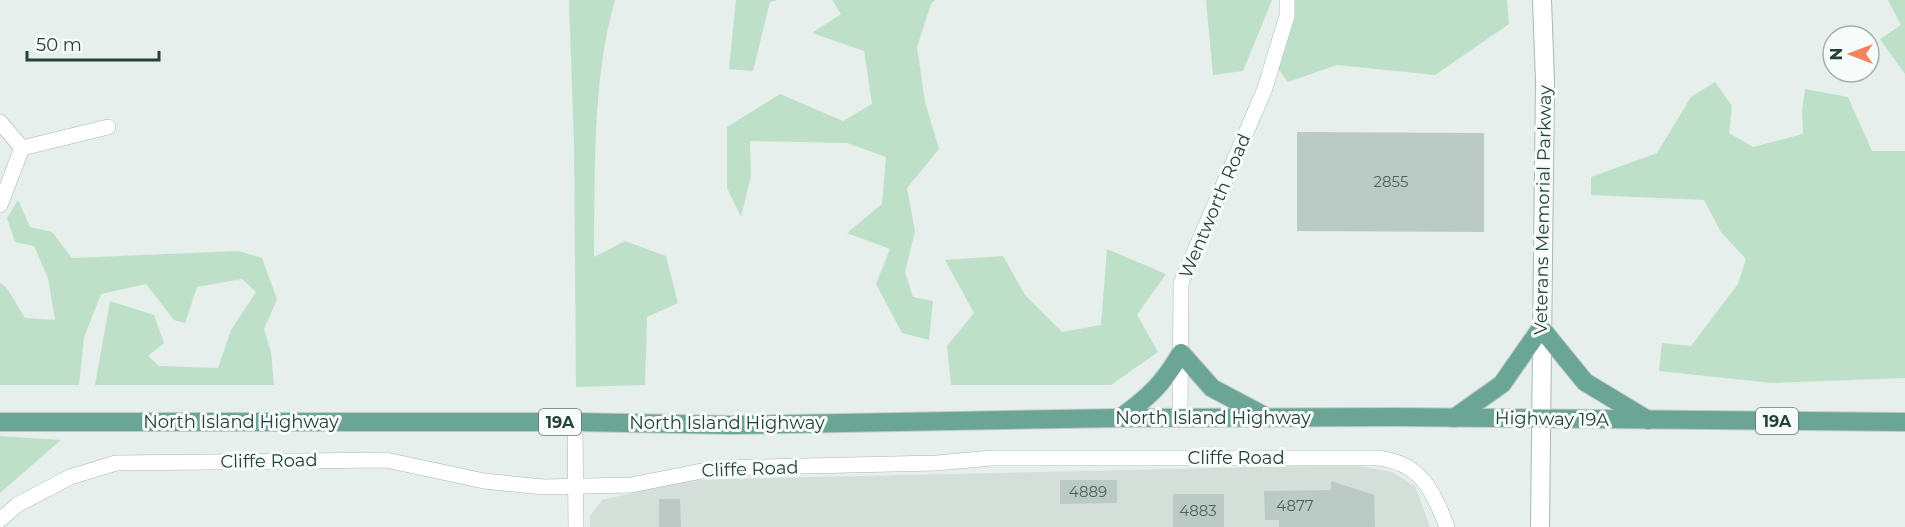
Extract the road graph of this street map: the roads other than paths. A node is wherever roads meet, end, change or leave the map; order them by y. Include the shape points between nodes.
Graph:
1 (1287, 0) edge
2 (1542, 0) edge
3 (0, 122) edge
4 (108, 127) dead end
5 (22, 148) junction
6 (0, 205) edge
7 (1541, 328) junction
8 (1181, 352) junction
9 (1120, 418) junction
10 (1269, 418) junction
11 (1454, 418) junction
12 (1180, 419) junction
13 (1539, 419) junction
14 (1650, 421) junction
15 (0, 422) edge
16 (575, 422) junction
17 (1905, 422) edge
18 (576, 486) junction
19 (0, 520) edge
20 (576, 527) edge
21 (1447, 527) edge
22 (1540, 527) edge

1 - 8 street, Wentworth Road via 1287,16 1264,91 1181,283
2 - 7 main road, Veterans Memorial Parkway via 1545,81
3 - 5 street
4 - 5 street
5 - 6 street
7 - 11 main road via 1502,384
7 - 13 main road, Veterans Memorial Parkway
7 - 14 main road via 1585,382
8 - 9 main road via 1149,397
8 - 10 main road via 1212,388
8 - 12 street, Wentworth Road
9 - 12 main road, North Island Highway / 19A
9 - 16 main road, North Island Highway / 19A via 731,425
10 - 11 main road, North Island Highway / 19A
10 - 12 main road, North Island Highway / 19A
11 - 13 main road, Highway 19A / 19A
13 - 14 main road, Highway 19A / 19A
13 - 22 main road, Veterans Memorial Parkway
14 - 17 main road, 19A
15 - 16 main road, North Island Highway / 19A
16 - 18 street
18 - 19 street, Cliffe Road via 484,481 386,460 116,463 70,477 17,505
18 - 20 street
18 - 21 street, Cliffe Road via 631,485 717,468 938,463 991,458 1377,458 1417,472 1436,498

